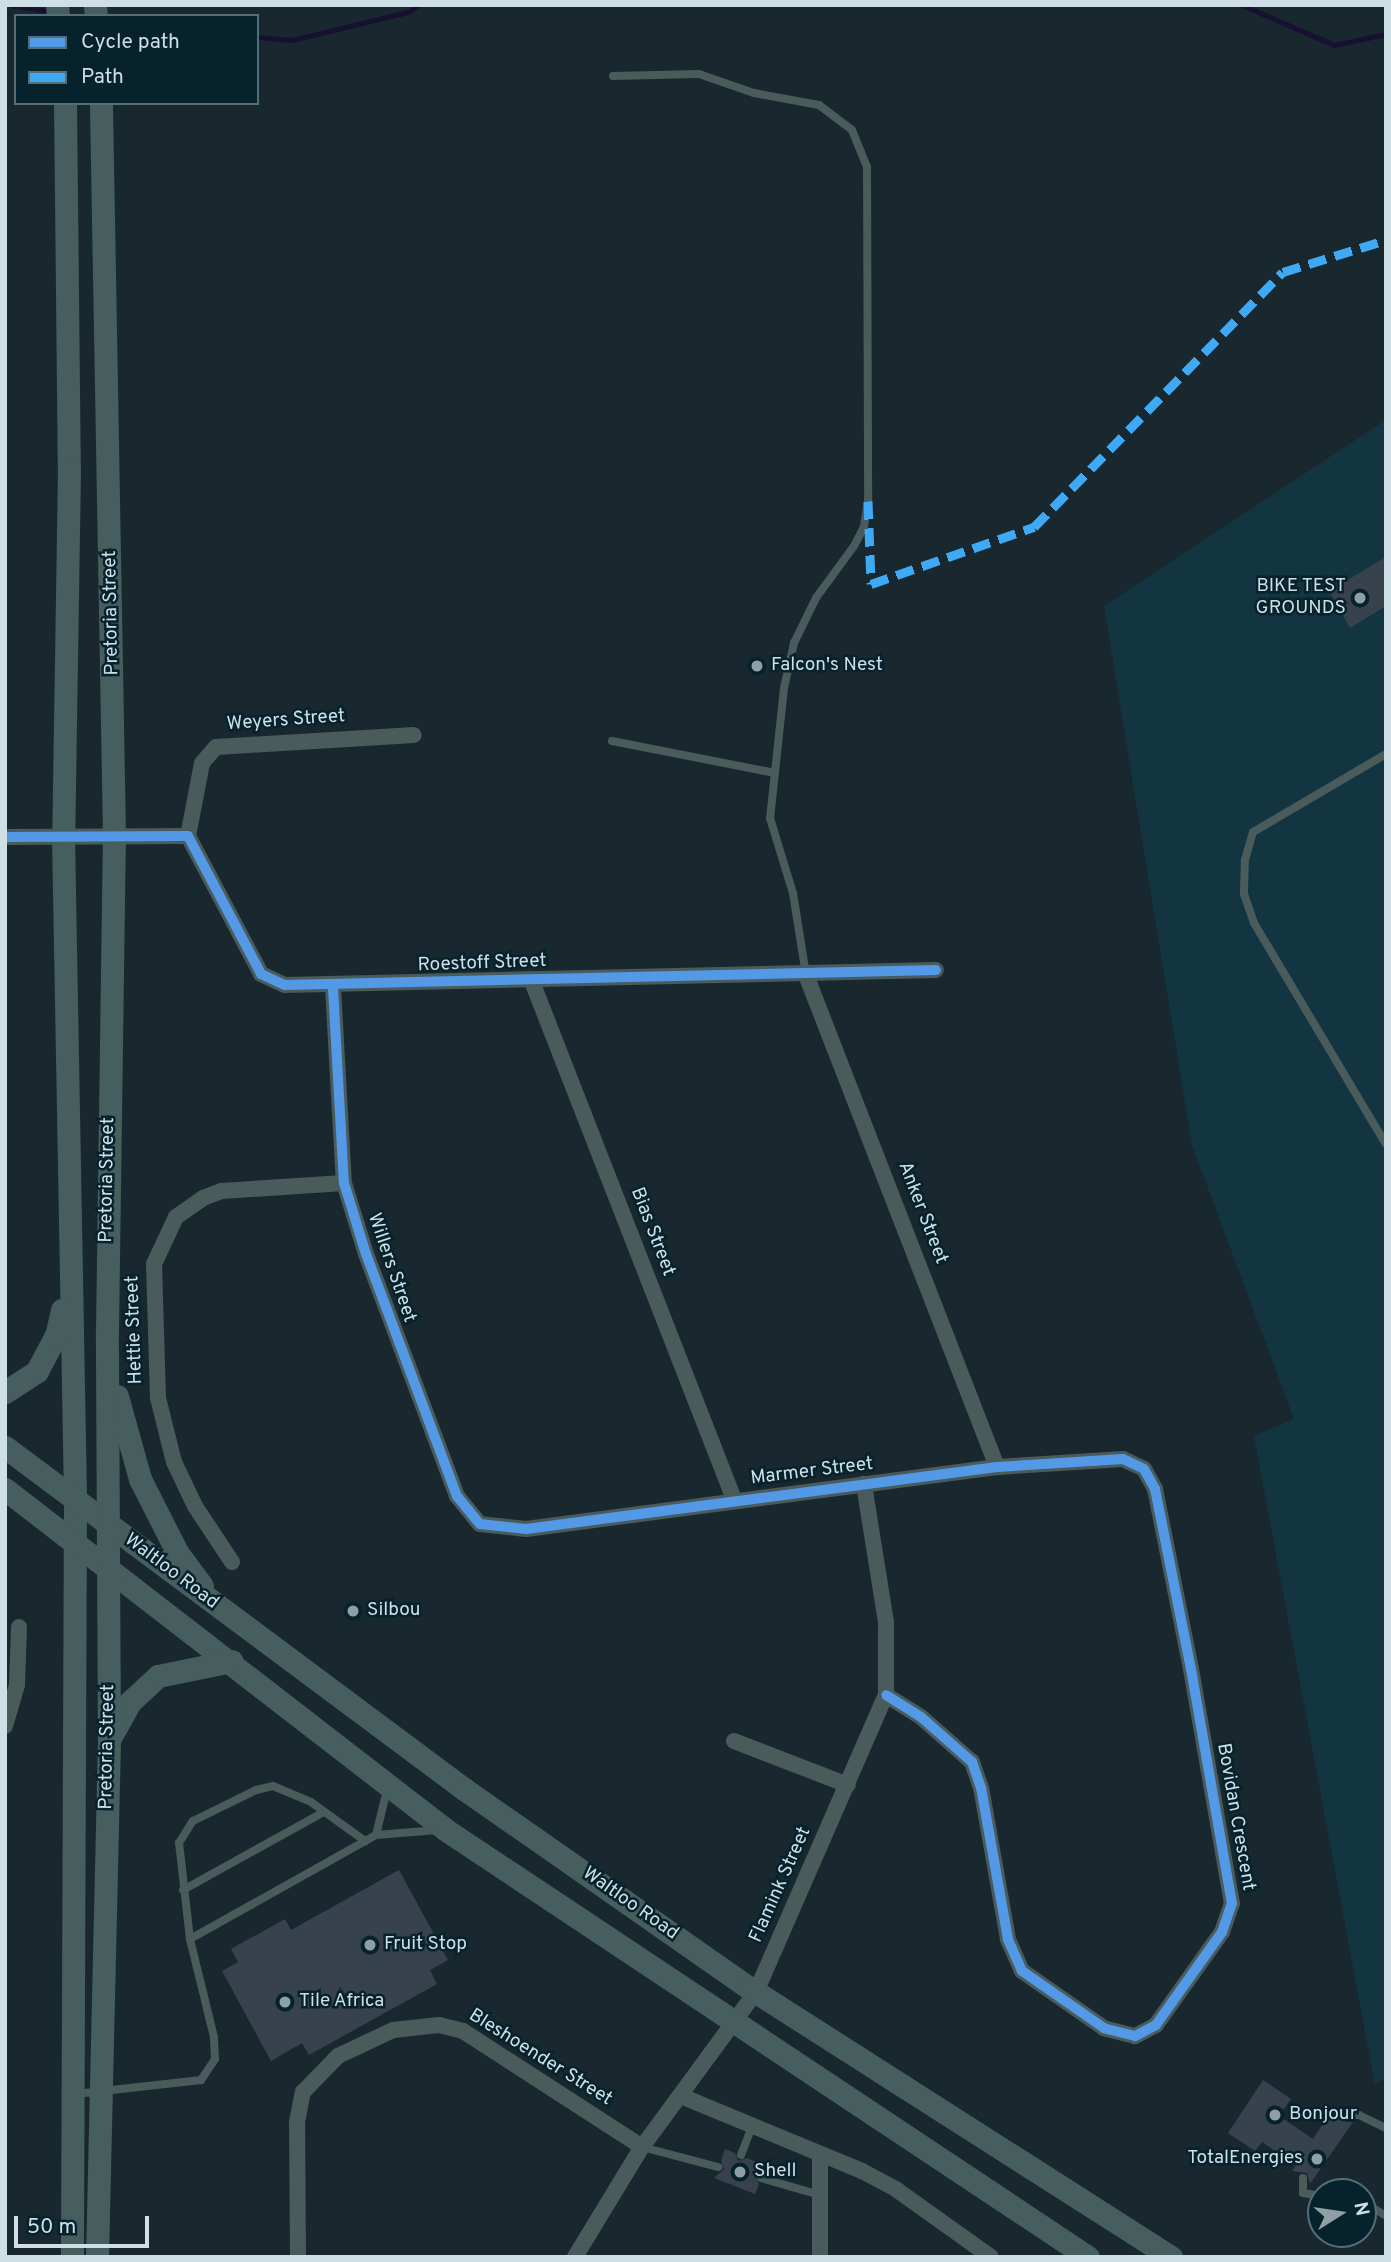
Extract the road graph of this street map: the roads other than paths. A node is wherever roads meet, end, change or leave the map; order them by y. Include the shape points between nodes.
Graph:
1 (613, 76) dead end
2 (101, 109) edge
3 (65, 110) edge
4 (414, 735) dead end
5 (612, 741) dead end
6 (1386, 754) edge
7 (775, 773) junction
8 (63, 836) junction
9 (114, 836) junction
10 (188, 836) junction
11 (5, 838) edge
12 (936, 970) dead end
13 (806, 975) junction
14 (531, 979) junction
15 (333, 988) junction
16 (1386, 1144) edge
17 (344, 1183) junction
18 (69, 1285) junction
19 (107, 1331) junction
20 (5, 1392) edge
21 (5, 1447) edge
22 (1132, 1460) joint
23 (997, 1467) junction
24 (864, 1484) junction
25 (5, 1489) edge
26 (75, 1499) junction
27 (734, 1499) junction
28 (108, 1524) junction
29 (497, 1529) joint
30 (75, 1541) junction
31 (232, 1562) dead end
32 (108, 1566) junction
33 (232, 1619) junction
34 (19, 1627) dead end
35 (231, 1661) junction
36 (887, 1695) junction
37 (5, 1726) edge
38 (108, 1740) junction
39 (734, 1741) dead end
40 (388, 1785) junction
41 (848, 1785) junction
42 (324, 1812) junction
43 (446, 1830) junction
44 (376, 1835) junction
45 (365, 1841) junction
46 (183, 1890) junction
47 (190, 1939) junction
48 (756, 1992) junction
49 (735, 2023) junction
50 (73, 2094) junction
51 (101, 2095) junction
52 (681, 2096) junction
53 (1346, 2115) dead end
54 (752, 2126) junction
55 (1386, 2128) edge
56 (642, 2147) junction
57 (741, 2155) dead end
58 (820, 2155) junction
59 (719, 2166) dead end
60 (761, 2178) dead end
61 (1303, 2178) dead end
62 (1307, 2194) edge
63 (820, 2195) junction
64 (72, 2257) edge
65 (97, 2257) edge
66 (298, 2257) edge
67 (575, 2257) edge
68 (820, 2257) edge
69 (991, 2257) edge
70 (1088, 2257) edge
71 (1171, 2257) edge

1 - 7 lane via 699,74 754,93 819,105 852,130 867,167 868,501 864,527 816,598 794,643
2 - 9 main road, Pretoria Street
3 - 8 main road, Pretoria Street via 69,469
4 - 10 street, Weyers Street via 215,747 202,763
5 - 7 lane
6 - 16 lane via 1253,832 1245,860 1244,894 1254,923
7 - 13 lane via 770,818 793,893
8 - 9 street
8 - 11 street
8 - 18 main road, Pretoria Street
9 - 10 street
9 - 19 main road, Pretoria Street
10 - 15 street, Roestoff Street via 261,974 285,985
12 - 13 street, Roestoff Street
13 - 14 street, Roestoff Street
13 - 23 street, Anker Street
14 - 15 street, Roestoff Street
14 - 27 street, Bias Street
15 - 17 street, Willers Street
17 - 29 street, Willers Street via 457,1496 480,1524
17 - 31 street, Hettie Street via 220,1191 203,1198 176,1217 154,1264 158,1398 174,1462 195,1506
18 - 20 main road via 49,1352 37,1371
18 - 26 main road, Pretoria Street
19 - 28 main road, Pretoria Street
19 - 33 main road via 118,1406 141,1479 177,1552
21 - 26 main road, Waltloo Road
22 - 23 street, Marmer Street
22 - 36 street, Bovidan Crescent via 1144,1469 1154,1489 1232,1903 1222,1932 1166,2015 1149,2031 1135,2036 1104,2028 1022,1971 1008,1939 981,1788 972,1762 921,1717
23 - 24 street, Marmer Street
24 - 27 street, Marmer Street
24 - 36 street, Flamink Street via 886,1622
25 - 30 main road, Waltloo Road
26 - 28 main road, Waltloo Road
26 - 30 main road, Pretoria Street
27 - 29 street, Marmer Street via 526,1529
28 - 32 main road, Pretoria Street
28 - 33 main road, Waltloo Road
30 - 32 main road, Waltloo Road
30 - 50 main road, Pretoria Street
32 - 35 main road, Waltloo Road
32 - 38 main road, Pretoria Street
33 - 48 main road, Waltloo Road via 464,1789
34 - 37 street via 17,1685
35 - 38 main road via 158,1676 130,1702
35 - 40 main road, Waltloo Road
36 - 41 street, Flamink Street
38 - 51 main road, Pretoria Street
39 - 41 street
40 - 43 main road, Waltloo Road
40 - 44 lane
41 - 48 street, Flamink Street
42 - 45 lane
42 - 46 lane
42 - 46 lane via 273,1786 193,1821 179,1843
43 - 44 lane
43 - 49 main road, Waltloo Road
44 - 45 lane
45 - 47 lane
46 - 47 lane
47 - 51 lane via 214,2037 210,2072 193,2084
48 - 49 street, Flamink Street
48 - 71 main road, Waltloo Road
49 - 52 street, Flamink Street
49 - 70 main road, Waltloo Road
50 - 51 lane
50 - 64 main road, Pretoria Street
51 - 65 main road, Pretoria Street
52 - 54 street
52 - 56 street, Flamink Street
53 - 55 lane via 1359,2115
54 - 57 lane
54 - 58 street
56 - 59 lane
56 - 66 street, Bleshoender Street via 463,2031 439,2025 393,2030 338,2056 303,2092 298,2122
56 - 67 street, Flamink Street
58 - 63 street
58 - 69 street via 897,2190
60 - 63 lane
61 - 62 lane via 1303,2193
63 - 68 street

